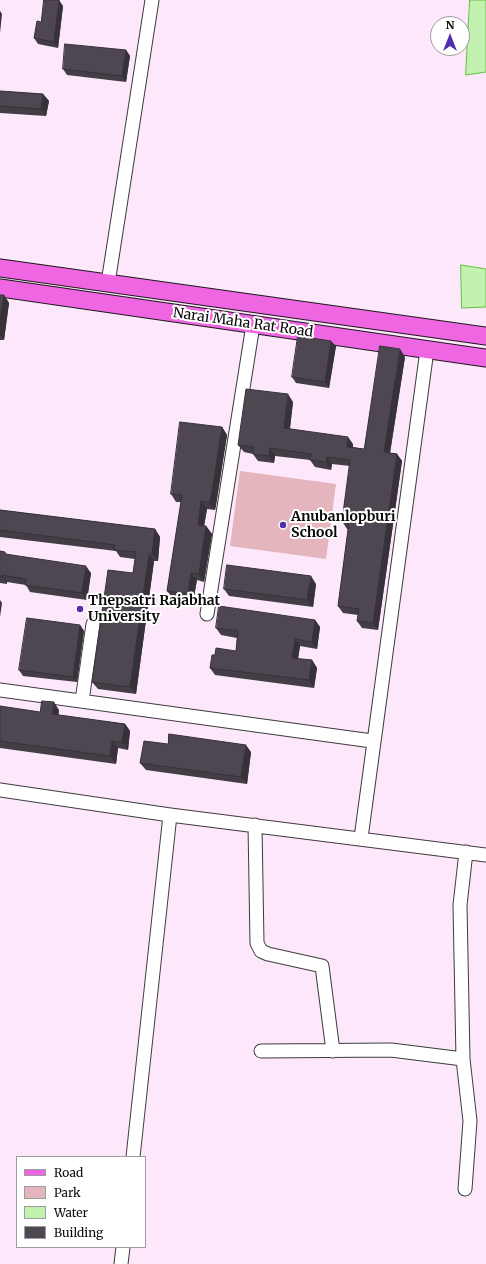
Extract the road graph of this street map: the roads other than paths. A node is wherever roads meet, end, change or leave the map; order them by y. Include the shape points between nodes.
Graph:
1 (152, 0) edge
2 (0, 268) edge
3 (108, 283) junction
4 (0, 288) edge
5 (253, 325) junction
6 (486, 336) edge
7 (427, 350) junction
8 (486, 358) edge
9 (207, 614) dead end
10 (93, 624) dead end
11 (0, 690) edge
12 (82, 701) junction
13 (372, 741) junction
14 (0, 790) edge
15 (170, 815) junction
16 (255, 825) junction
17 (361, 838) junction
18 (466, 852) junction
19 (486, 855) edge
20 (261, 1051) dead end
21 (333, 1051) junction
22 (463, 1059) junction
23 (133, 1156) edge
24 (465, 1189) dead end
25 (123, 1248) edge
26 (121, 1264) edge

1 - 3 street
2 - 3 main road, Narai Maha Rat Road
3 - 6 main road, Narai Maha Rat Road
4 - 5 main road, Narai Maha Rat Road
5 - 7 main road, Narai Maha Rat Road
5 - 9 street
7 - 8 main road, Narai Maha Rat Road
7 - 13 street
10 - 12 street
11 - 12 street
12 - 13 street
13 - 17 street
14 - 15 street
15 - 16 street
15 - 23 street
16 - 17 street
16 - 21 street via 257,943 261,951 268,954 322,966
17 - 18 street
18 - 19 street
18 - 22 street via 460,905
20 - 21 street
21 - 22 street via 391,1050
22 - 24 street via 470,1121
25 - 26 street

